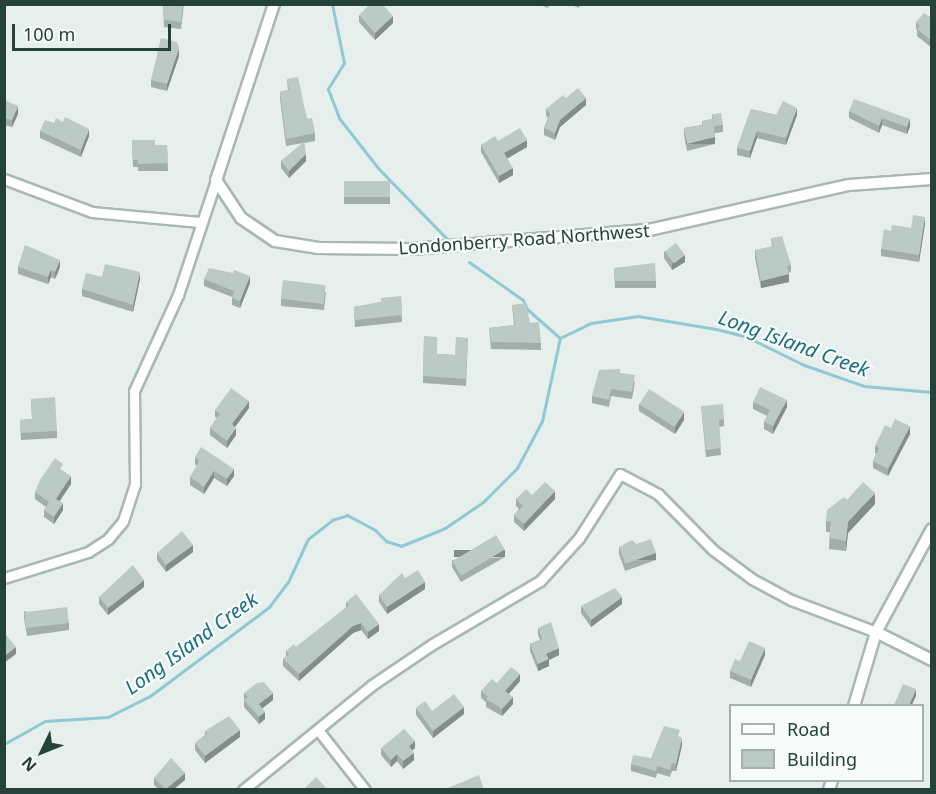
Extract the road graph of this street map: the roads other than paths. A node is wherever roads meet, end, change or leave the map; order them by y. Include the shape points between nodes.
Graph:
1 (274, 4) edge
2 (4, 179) edge
3 (932, 179) edge
4 (216, 180) junction
5 (200, 222) junction
6 (932, 529) edge
7 (4, 578) edge
8 (876, 632) junction
9 (932, 660) edge
10 (854, 704) edge
11 (318, 730) junction
12 (243, 789) edge
13 (365, 789) edge

1 - 4 street
2 - 5 street via 92,212
3 - 4 street, Londonberry Road Northwest via 884,179 849,185 649,230 411,249 318,248 275,241 241,218
4 - 5 street
5 - 7 street via 178,295 134,391 135,484 123,521 108,539 88,552
6 - 8 street
8 - 9 street
8 - 10 street
8 - 11 street via 791,600 752,579 713,550 658,494 620,474 579,538 540,581 431,645 372,685
11 - 12 street
11 - 13 street

